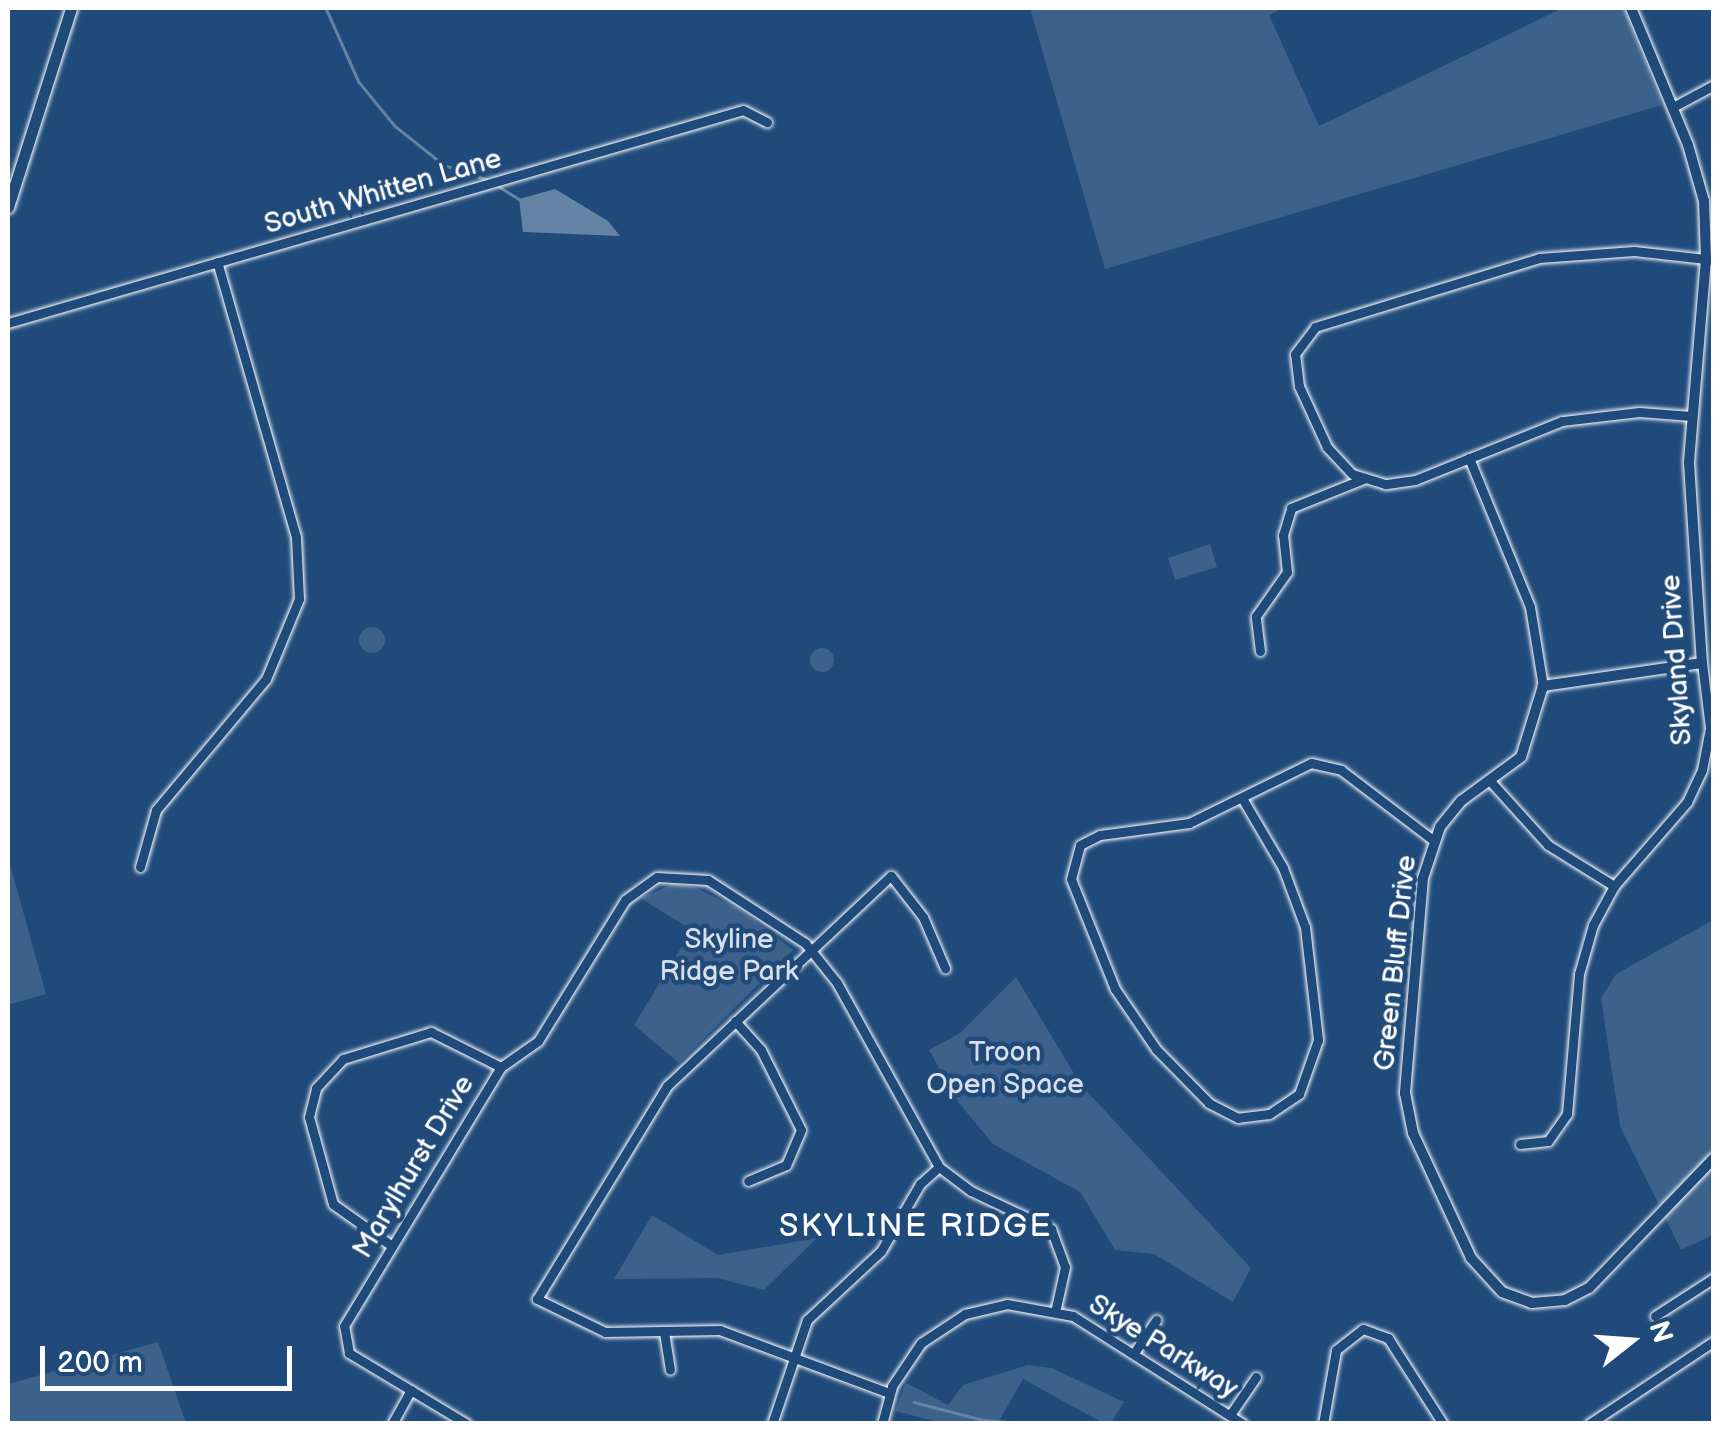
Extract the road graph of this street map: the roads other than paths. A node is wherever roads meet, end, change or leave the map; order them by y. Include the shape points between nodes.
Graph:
1 (72, 8) edge
2 (1632, 8) edge
3 (1714, 85) edge
4 (1673, 107) junction
5 (766, 122) dead end
6 (8, 208) edge
7 (1710, 260) edge
8 (217, 262) junction
9 (8, 323) edge
10 (1691, 416) junction
11 (1470, 458) junction
12 (1363, 479) junction
13 (1245, 606) dead end
14 (1258, 610) junction
15 (1260, 651) dead end
16 (1702, 664) junction
17 (1543, 686) junction
18 (1491, 782) junction
19 (1242, 798) junction
20 (1433, 840) junction
21 (140, 868) dead end
22 (1614, 886) junction
23 (810, 950) junction
24 (945, 968) dead end
25 (735, 1021) junction
26 (500, 1067) junction
27 (1520, 1144) dead end
28 (1714, 1158) edge
29 (939, 1167) junction
30 (748, 1182) dead end
31 (392, 1246) junction
32 (1714, 1278) edge
33 (1056, 1308) junction
34 (1655, 1316) dead end
35 (1156, 1320) dead end
36 (664, 1332) junction
37 (1714, 1341) edge
38 (1134, 1353) junction
39 (792, 1357) junction
40 (670, 1370) dead end
41 (1256, 1377) dead end
42 (411, 1390) junction
43 (889, 1392) junction
44 (1230, 1415) junction
45 (392, 1424) edge
46 (467, 1424) edge
47 (772, 1424) edge
48 (882, 1424) edge
49 (1243, 1424) edge
50 (1322, 1424) edge
51 (1443, 1424) edge
52 (1589, 1424) edge

1 - 6 main road
2 - 4 street, Skyland Drive
3 - 4 street
4 - 7 street, Skyland Drive via 1702,192
5 - 8 street, South Whitten Lane via 743,110
7 - 10 street, Skyland Drive
7 - 12 street via 1614,251 1539,258 1315,326 1295,354 1299,386 1327,447
8 - 9 street, South Whitten Lane
8 - 21 street via 296,537 300,600 266,679 156,810
10 - 11 street via 1576,418
10 - 16 street, Skyland Drive
11 - 12 street via 1407,482
11 - 17 street, Green Bluff Drive via 1530,607
12 - 14 street via 1291,508 1282,535 1287,572
13 - 14 street
14 - 15 street
16 - 17 street
16 - 22 street, Skyland Drive via 1710,728 1702,770 1674,818
17 - 18 street, Green Bluff Drive via 1525,752
18 - 20 street, Green Bluff Drive via 1458,804
18 - 22 street via 1548,845
19 - 19 street via 1190,823 1088,839 1074,854 1070,879 1096,951 1140,1031 1219,1111 1252,1118 1276,1111 1306,1085 1318,1016 1298,903
19 - 20 street via 1300,766 1331,765
20 - 28 street, Green Bluff Drive via 1423,878 1406,1105 1448,1213 1486,1279 1532,1303 1584,1292
22 - 27 street, Skyland Drive via 1578,974 1567,1114 1548,1141
23 - 24 street via 891,876 924,917
23 - 25 street
23 - 26 street, Marylhurst Drive via 775,918 719,886 694,875 661,876 638,886 623,903 538,1041
23 - 29 street via 837,983
25 - 30 street via 769,1062 801,1130 786,1165
25 - 36 street via 645,1115 538,1292 544,1304 594,1328
26 - 31 street, Marylhurst Drive
26 - 31 street via 431,1032 342,1059 316,1088 309,1117 334,1204
29 - 33 street via 970,1191 1051,1229 1065,1267
29 - 39 street via 920,1184 880,1252 812,1312
31 - 42 street, Marylhurst Drive via 346,1322 342,1341 350,1353
32 - 34 street
33 - 38 street, Skye Parkway
33 - 43 street, Skye Parkway via 995,1304 950,1321 914,1352
35 - 38 street
36 - 39 street via 720,1330
36 - 40 street
37 - 52 street
38 - 44 street, Skye Parkway
39 - 43 street
39 - 47 street
41 - 44 street
42 - 45 street
42 - 46 street, Marylhurst Drive
43 - 48 street, Skye Parkway
44 - 49 street, Skye Parkway
50 - 51 street via 1336,1350 1363,1329 1388,1338

